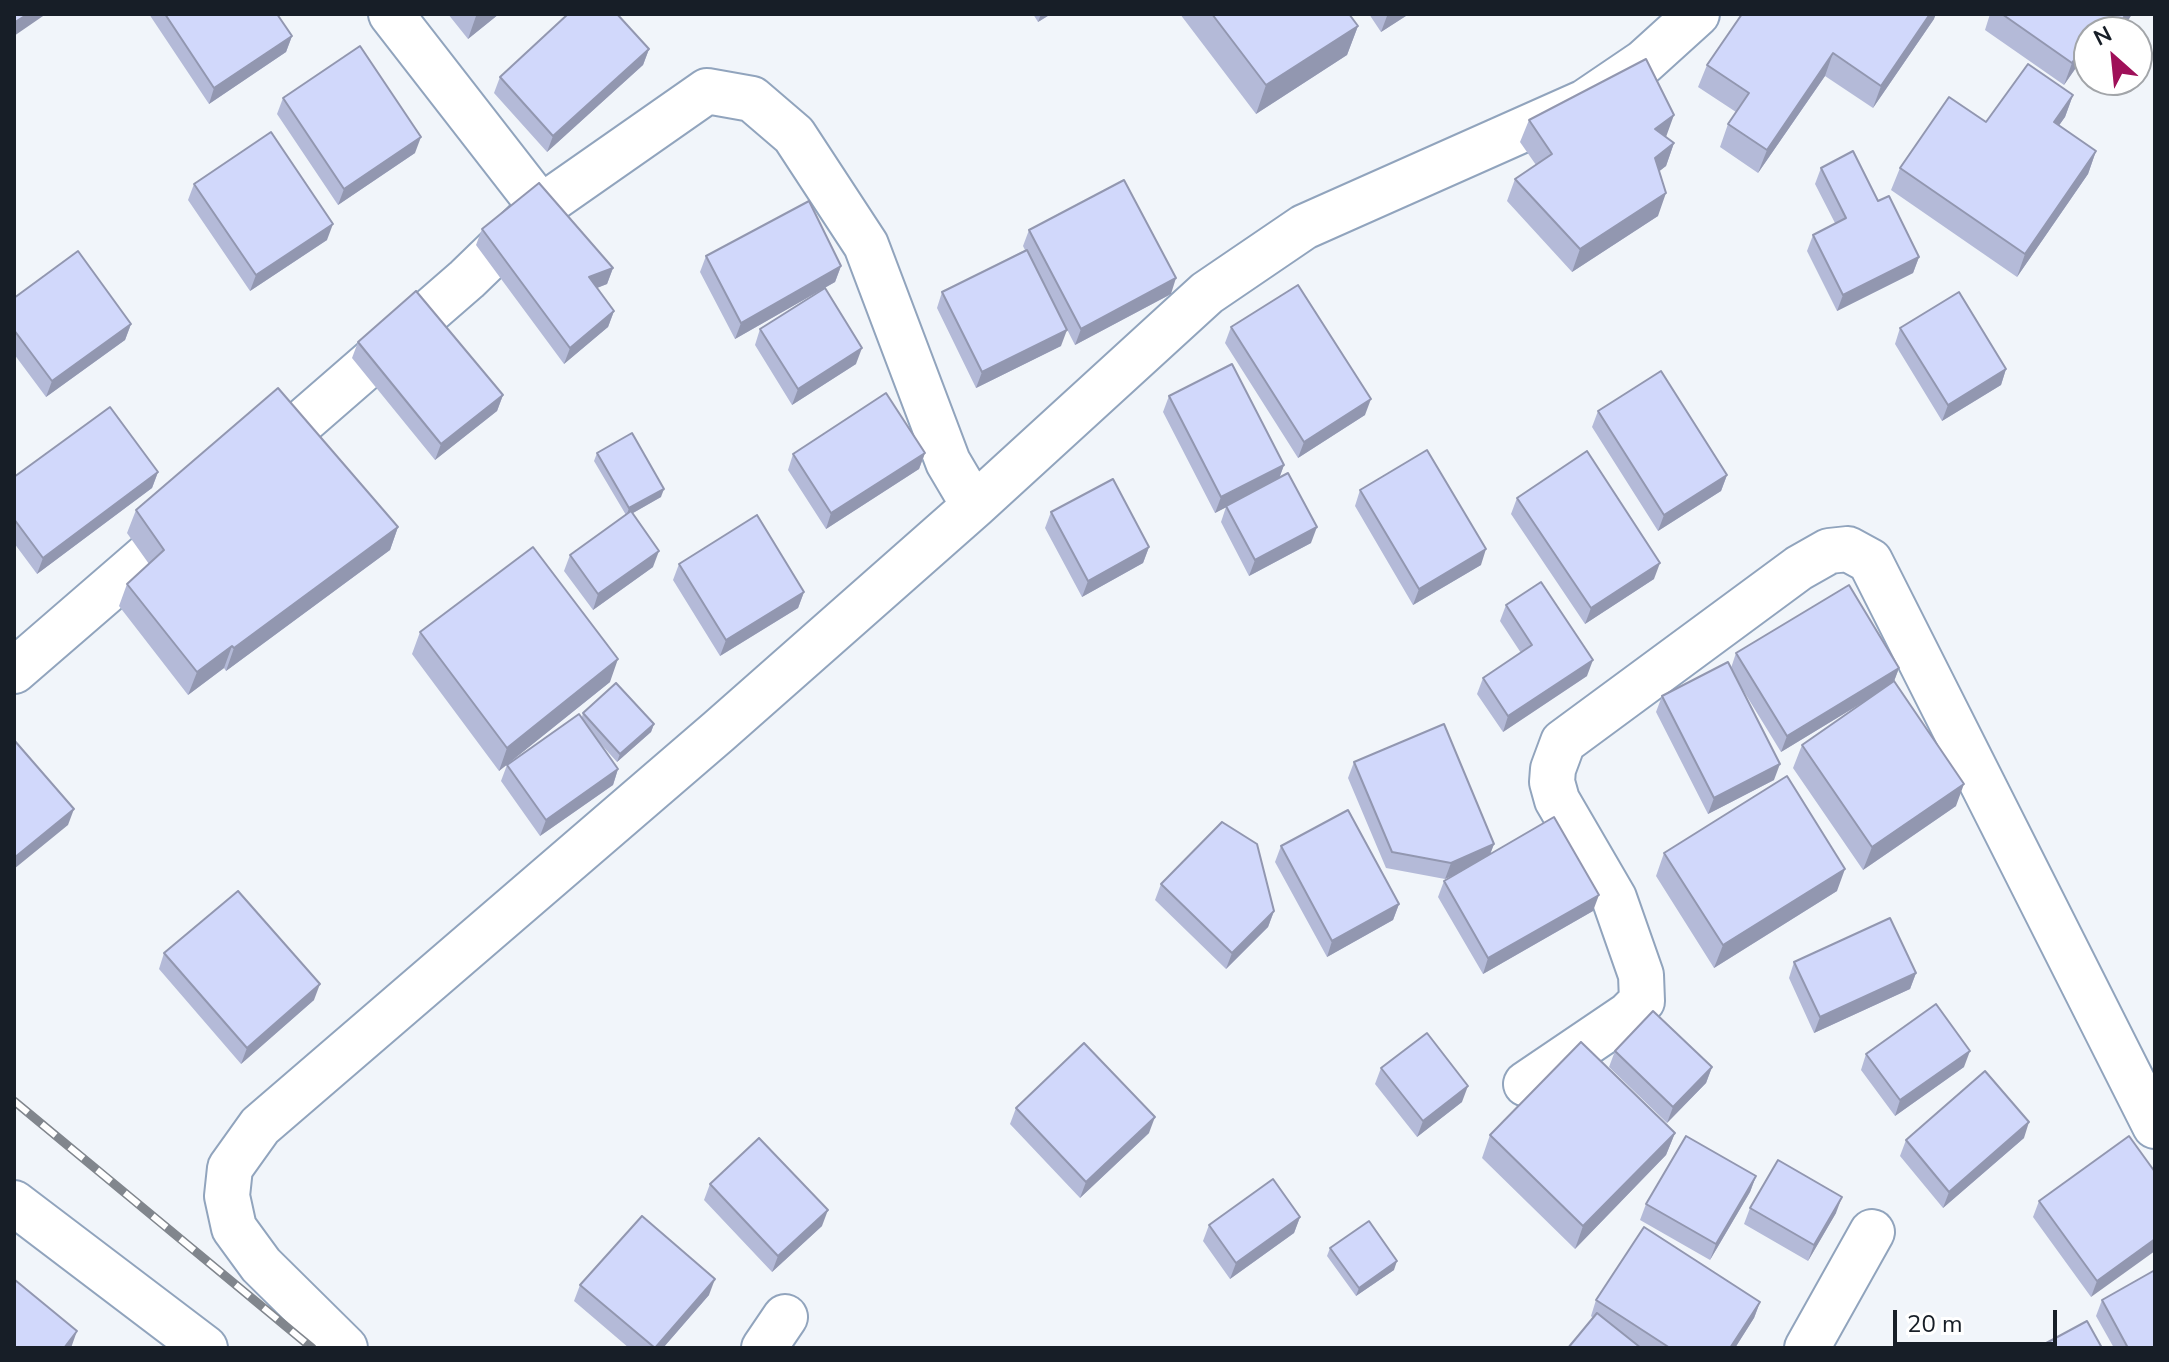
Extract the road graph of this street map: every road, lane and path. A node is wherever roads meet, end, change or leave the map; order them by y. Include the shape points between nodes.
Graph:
1 (391, 14) edge
2 (1697, 14) edge
3 (541, 207) junction
4 (974, 506) junction
5 (14, 671) edge
6 (1526, 1084) dead end
7 (2155, 1126) edge
8 (14, 1203) edge
9 (1872, 1232) dead end
10 (205, 1348) edge
11 (345, 1348) edge
12 (1807, 1348) edge

1 - 3 street
2 - 4 street via 1644,62 1585,102 1304,227 1207,293
3 - 4 street via 707,91 752,99 794,135 866,245 948,462
3 - 5 street via 467,279
4 - 11 street via 260,1126 230,1168 227,1196 234,1228 261,1265
6 - 7 street via 1642,1001 1641,975 1614,898 1557,800 1553,769 1563,742 1799,568 1829,551 1848,549 1870,561
8 - 10 street
9 - 12 street

